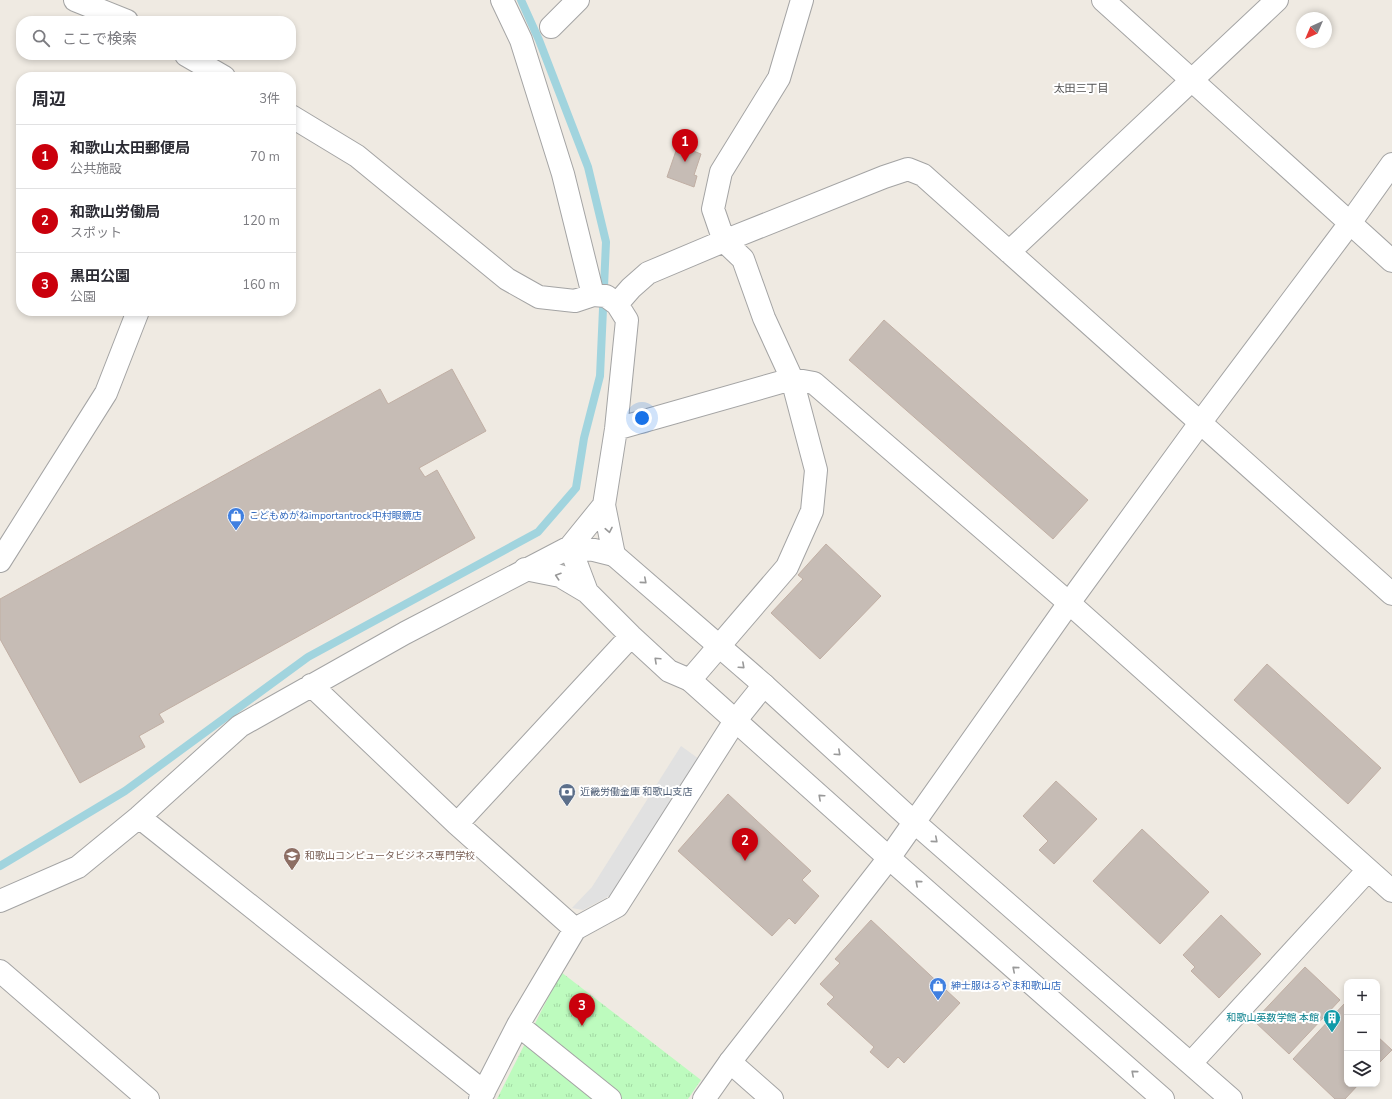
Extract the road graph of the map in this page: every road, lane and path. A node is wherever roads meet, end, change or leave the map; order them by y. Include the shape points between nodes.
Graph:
1 (75, 0) edge
2 (502, 0) edge
3 (578, 0) edge
4 (802, 0) edge
5 (1103, 0) edge
6 (1277, 0) edge
7 (115, 16) edge
8 (551, 27) dead end
9 (195, 60) edge
10 (215, 72) edge
11 (1191, 79) junction
12 (296, 119) edge
13 (1392, 164) edge
14 (1350, 222) junction
15 (724, 241) junction
16 (1009, 252) junction
17 (1392, 261) edge
18 (593, 295) junction
19 (617, 304) junction
20 (136, 316) edge
21 (792, 378) junction
22 (1200, 423) junction
23 (616, 429) junction
24 (604, 505) junction
25 (570, 547) junction
26 (614, 555) junction
27 (0, 561) edge
28 (526, 570) junction
29 (587, 592) junction
30 (1392, 594) edge
31 (1069, 603) junction
32 (631, 636) junction
33 (719, 645) junction
34 (690, 680) junction
35 (310, 685) junction
36 (764, 685) junction
37 (735, 721) junction
38 (139, 817) junction
39 (914, 822) junction
40 (457, 824) junction
41 (889, 858) junction
42 (1368, 870) junction
43 (1392, 892) edge
44 (0, 902) edge
45 (574, 929) junction
46 (0, 971) edge
47 (518, 1025) junction
48 (730, 1062) junction
49 (1190, 1063) junction
50 (482, 1095) edge
51 (148, 1099) edge
52 (610, 1099) edge
53 (704, 1099) edge
54 (772, 1099) edge
55 (1163, 1099) edge
56 (1231, 1099) edge

1 - 7 street
2 - 18 street via 521,40 563,174
3 - 8 street
4 - 15 street via 779,78 721,172 713,208
5 - 11 street
6 - 11 street
9 - 10 street
11 - 14 street
11 - 16 street
12 - 18 street via 357,156 507,279 538,297 574,301
13 - 14 street
14 - 17 street
14 - 22 street
15 - 16 street via 908,169 923,175
15 - 19 street via 648,273
15 - 21 street via 743,258 764,318
16 - 22 street
18 - 19 street via 606,296
19 - 23 street via 627,320
20 - 27 street via 106,393
21 - 23 street
21 - 31 street via 814,383
21 - 33 street via 816,470 812,511 787,567
22 - 30 street
22 - 31 street
23 - 24 street
24 - 25 street
24 -> 26 street
25 - 26 street
25 - 28 street
25 - 29 street
26 -> 33 street
29 -> 28 street via 560,576
28 - 35 street
29 - 32 street
31 - 39 street
31 - 42 street
34 -> 32 street via 669,671
32 - 40 street
33 - 34 street
33 -> 36 street
34 - 37 street
35 - 38 street via 240,726
35 - 40 street
36 - 37 street
36 -> 39 street
41 -> 37 street
37 - 45 street via 617,906
38 - 44 street via 78,867
38 - 50 street
39 - 41 street
39 -> 49 street
40 - 45 street
41 - 48 street
55 -> 41 street
42 - 43 street
42 - 49 street
45 - 47 street
46 - 51 street
47 - 50 street
47 - 52 street
48 - 53 street
48 - 54 street
49 - 56 street

